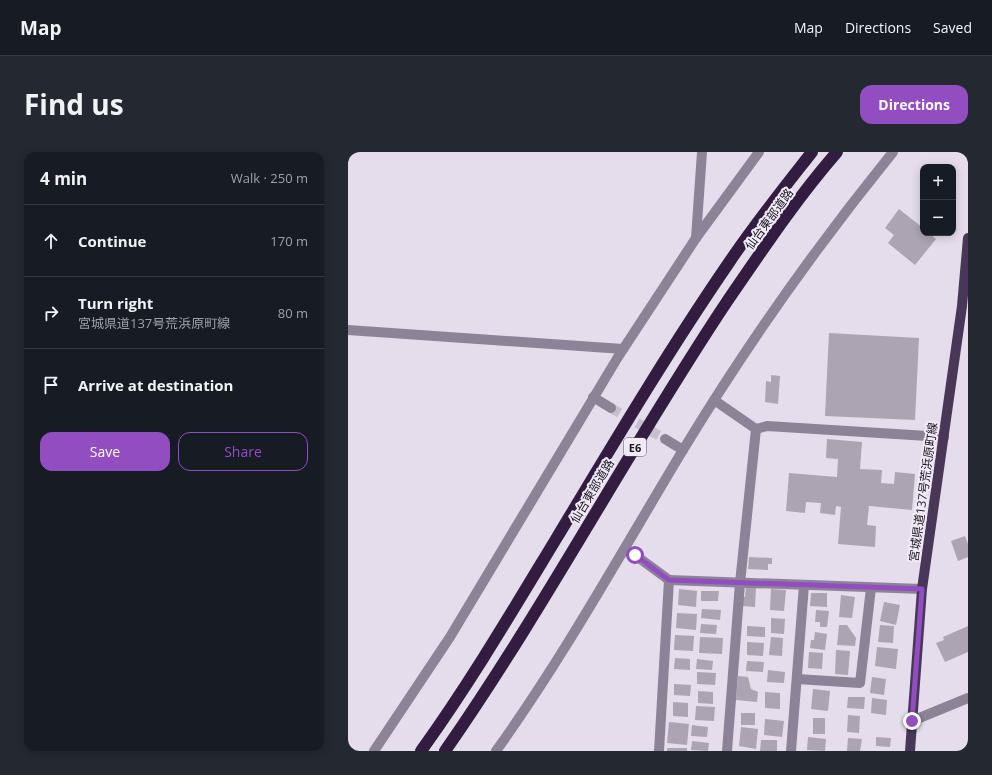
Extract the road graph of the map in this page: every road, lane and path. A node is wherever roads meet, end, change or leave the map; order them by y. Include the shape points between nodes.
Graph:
1 (702, 152) edge
2 (759, 152) edge
3 (812, 152) edge
4 (837, 152) edge
5 (893, 152) edge
6 (696, 238) junction
7 (968, 238) edge
8 (348, 330) edge
9 (623, 349) junction
10 (593, 397) junction
11 (714, 400) junction
12 (611, 408) tunnel mouth
13 (756, 429) junction
14 (944, 437) junction
15 (665, 439) tunnel mouth
16 (683, 450) junction
17 (624, 550) junction
18 (669, 580) junction
19 (740, 583) junction
20 (804, 585) junction
21 (871, 588) junction
22 (922, 589) junction
23 (797, 679) junction
24 (968, 698) edge
25 (912, 721) junction
26 (374, 751) edge
27 (421, 751) edge
28 (445, 751) edge
29 (496, 751) edge
30 (659, 751) edge
31 (728, 751) edge
32 (791, 751) edge
33 (910, 751) edge

1 - 6 street
2 - 6 street
3 - 27 highway, 仙台東部道路 / E6 via 728,264 668,356 448,713
4 - 28 highway, 仙台東部道路 / E6 via 784,220 691,356 518,640
5 - 11 street via 812,254
6 - 9 street
7 - 14 main road, 宮城県道137号荒浜原町線 via 962,306
8 - 9 street
9 - 10 street
10 - 12 street
10 - 26 street via 450,637
11 - 13 street
11 - 16 street
13 - 14 street via 767,426
13 - 19 street
14 - 22 main road, 宮城県道137号荒浜原町線
15 - 16 street
16 - 17 street
17 - 18 street
17 - 29 street via 562,652
18 - 19 street
18 - 30 street
19 - 20 street
19 - 31 street
20 - 21 street
20 - 23 street
21 - 22 street
21 - 23 street via 860,683
22 - 25 main road, 宮城県道137号荒浜原町線
23 - 32 street
24 - 25 street
25 - 33 main road, 宮城県道137号荒浜原町線

